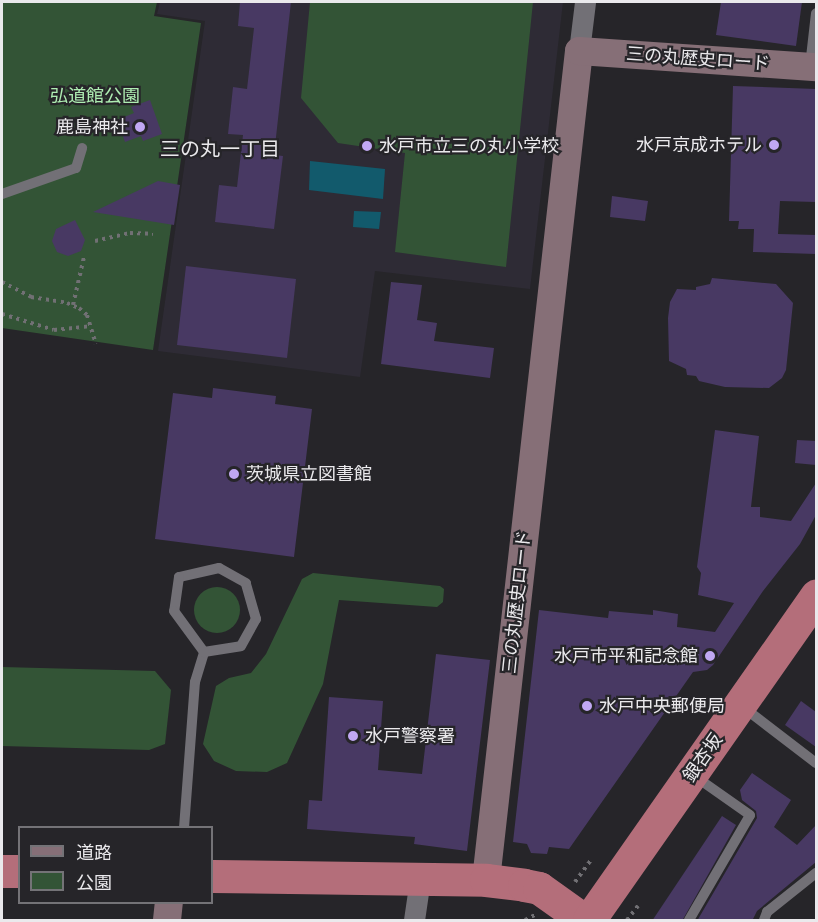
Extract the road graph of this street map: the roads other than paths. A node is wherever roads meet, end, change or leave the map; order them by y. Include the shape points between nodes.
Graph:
1 (585, 2) edge
2 (816, 13) edge
3 (579, 51) junction
4 (813, 67) edge
5 (82, 148) dead end
6 (2, 194) edge
7 (816, 596) edge
8 (204, 652) junction
9 (740, 705) junction
10 (816, 763) edge
11 (691, 774) junction
12 (184, 826) edge
13 (2, 871) edge
14 (18, 872) edge
15 (816, 873) edge
16 (213, 876) edge
17 (420, 879) junction
18 (486, 880) junction
19 (170, 904) edge
20 (167, 921) edge
21 (414, 921) edge
22 (584, 921) edge
23 (589, 921) edge
24 (689, 921) edge
25 (764, 921) edge

1 - 3 street, 三の丸歴史ロード
2 - 4 lane
3 - 4 street, 三の丸歴史ロード
3 - 18 street, 三の丸歴史ロード
5 - 6 lane via 76,168
7 - 9 highway, 銀杏坂
8 - 8 lane via 241,646 256,619 246,583 219,568 179,577 174,611
8 - 12 lane via 195,682
9 - 10 lane
9 - 11 highway, 銀杏坂
11 - 23 highway, 銀杏坂
11 - 24 lane via 750,815
13 - 14 highway
15 - 25 lane via 767,912
16 - 17 highway
17 - 18 highway
17 - 21 street
18 - 22 highway via 539,888
19 - 20 street

